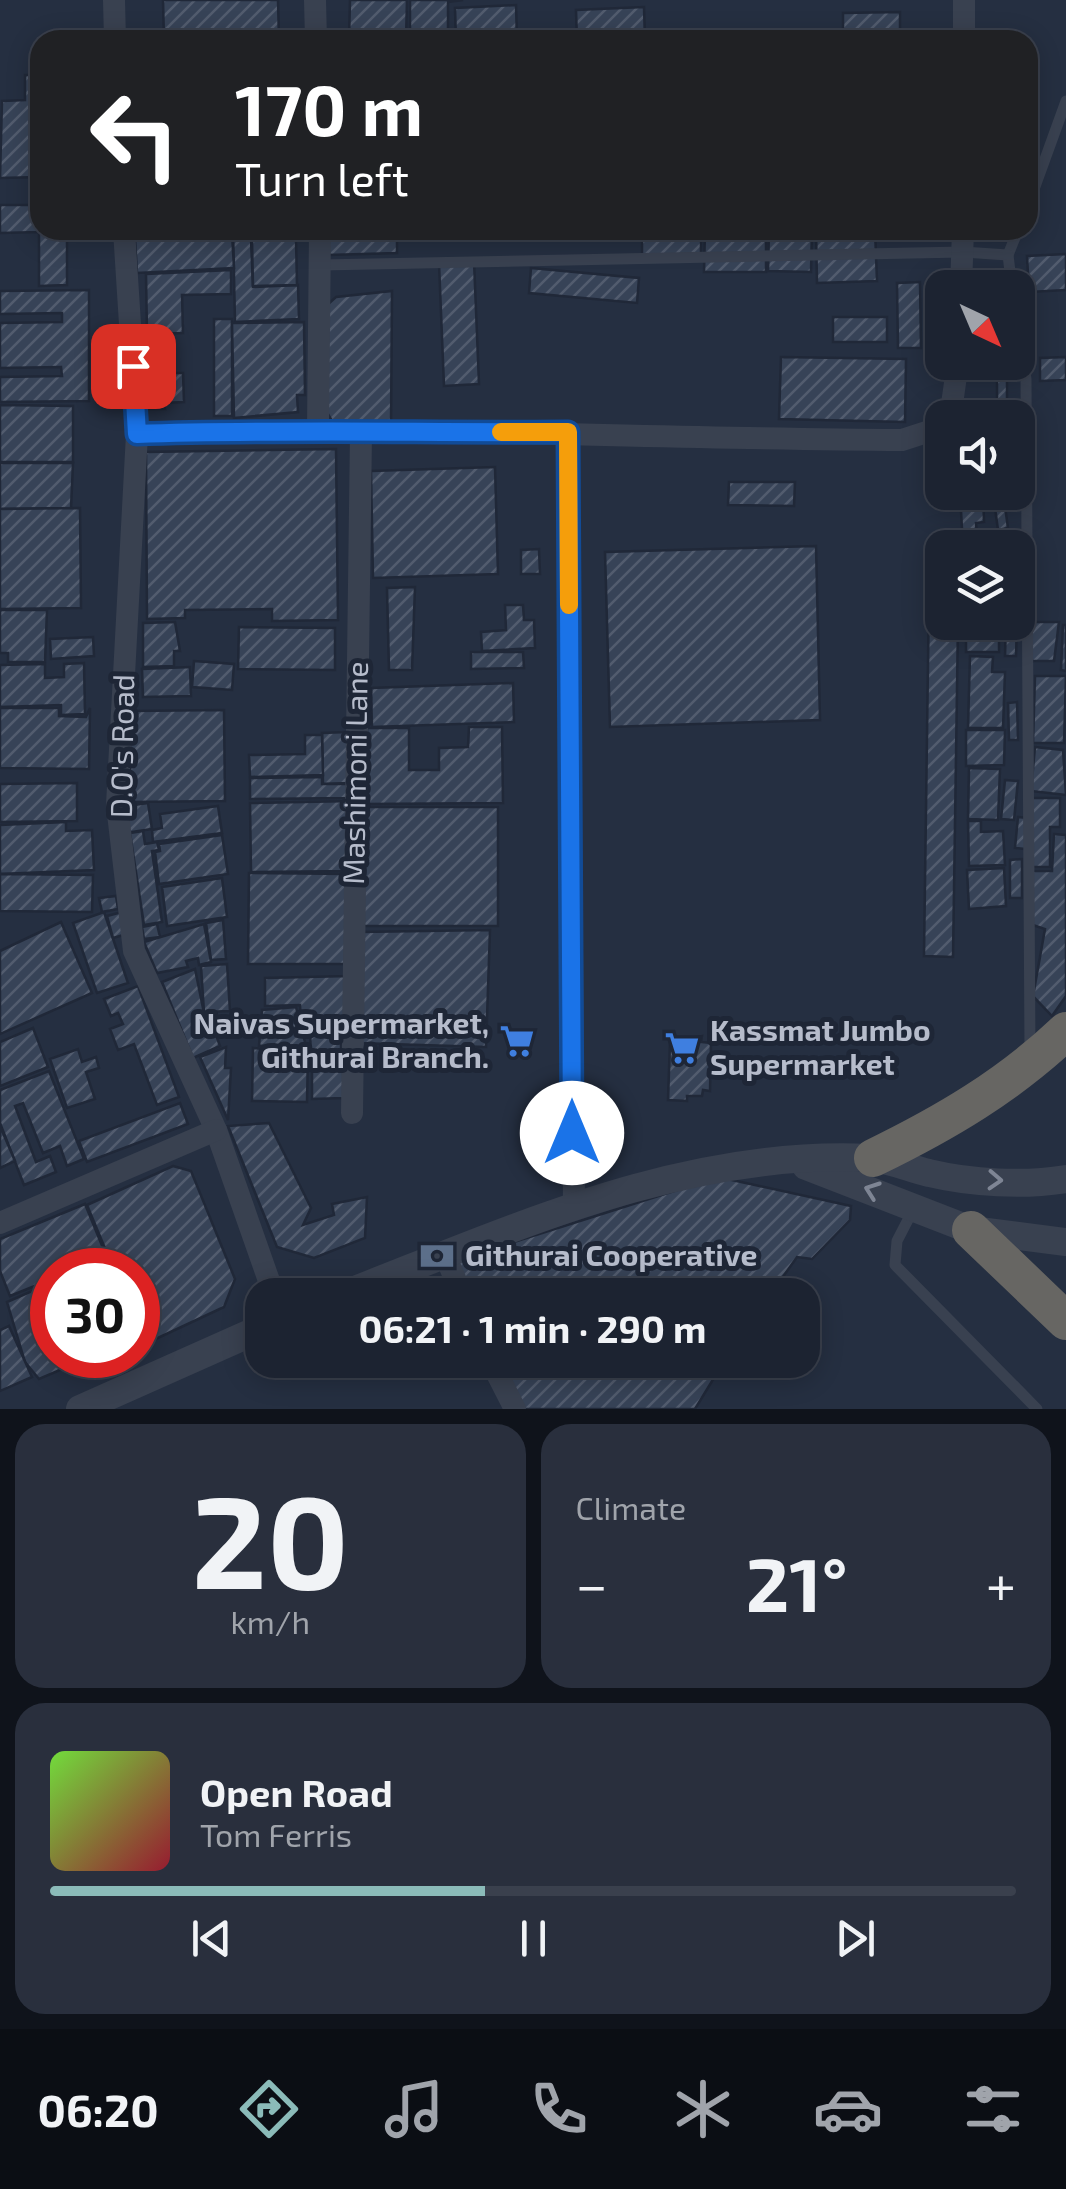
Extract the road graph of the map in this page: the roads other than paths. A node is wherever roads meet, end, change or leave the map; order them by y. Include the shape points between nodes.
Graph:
1 (114, 0) edge
2 (315, 0) edge
3 (964, 0) edge
4 (115, 30) edge
5 (316, 30) edge
6 (964, 30) edge
7 (1066, 101) edge
8 (1038, 178) edge
9 (125, 240) edge
10 (320, 240) edge
11 (1014, 240) edge
12 (963, 241) edge
13 (1008, 255) junction
14 (321, 265) junction
15 (962, 270) edge
16 (1010, 270) edge
17 (1026, 380) edge
18 (318, 428) junction
19 (568, 432) junction
20 (361, 433) junction
21 (925, 433) edge
22 (137, 434) junction
23 (1066, 1031) edge
24 (1030, 1065) junction
25 (352, 1113) dead end
26 (216, 1130) junction
27 (873, 1158) junction
28 (796, 1162) junction
29 (1066, 1180) edge
30 (574, 1206) junction
31 (915, 1207) junction
32 (1, 1220) edge
33 (972, 1230) junction
34 (1066, 1242) edge
35 (444, 1253) junction
36 (268, 1278) edge
37 (383, 1278) edge
38 (455, 1278) edge
39 (1066, 1321) edge
40 (245, 1336) edge
41 (500, 1378) edge
42 (80, 1409) edge
43 (516, 1409) edge
44 (1037, 1409) edge

1 - 4 street
2 - 5 street
3 - 6 street
7 - 8 lane
9 - 22 street, D.O's Road
10 - 14 street
11 - 13 lane
12 - 13 lane
12 - 14 lane
12 - 15 street
13 - 16 lane
14 - 18 street
17 - 24 lane
18 - 20 street
18 - 22 street
19 - 20 street
19 - 21 street via 902,440
19 - 30 street
20 - 25 street, Mashimoni Lane
22 - 26 street, D.O's Road via 117,805 134,952
23 - 24 highway
24 - 27 highway via 960,1114
26 - 32 street
26 - 36 street, D.O's Road
27 - 28 street
27 -> 29 street via 932,1174
28 - 30 street via 691,1171
31 -> 28 street
30 - 35 street
31 - 33 street
31 - 44 lane via 897,1241 895,1264
33 - 34 street
33 - 39 highway
35 - 37 street
35 - 38 street
40 - 42 street
41 - 43 street

